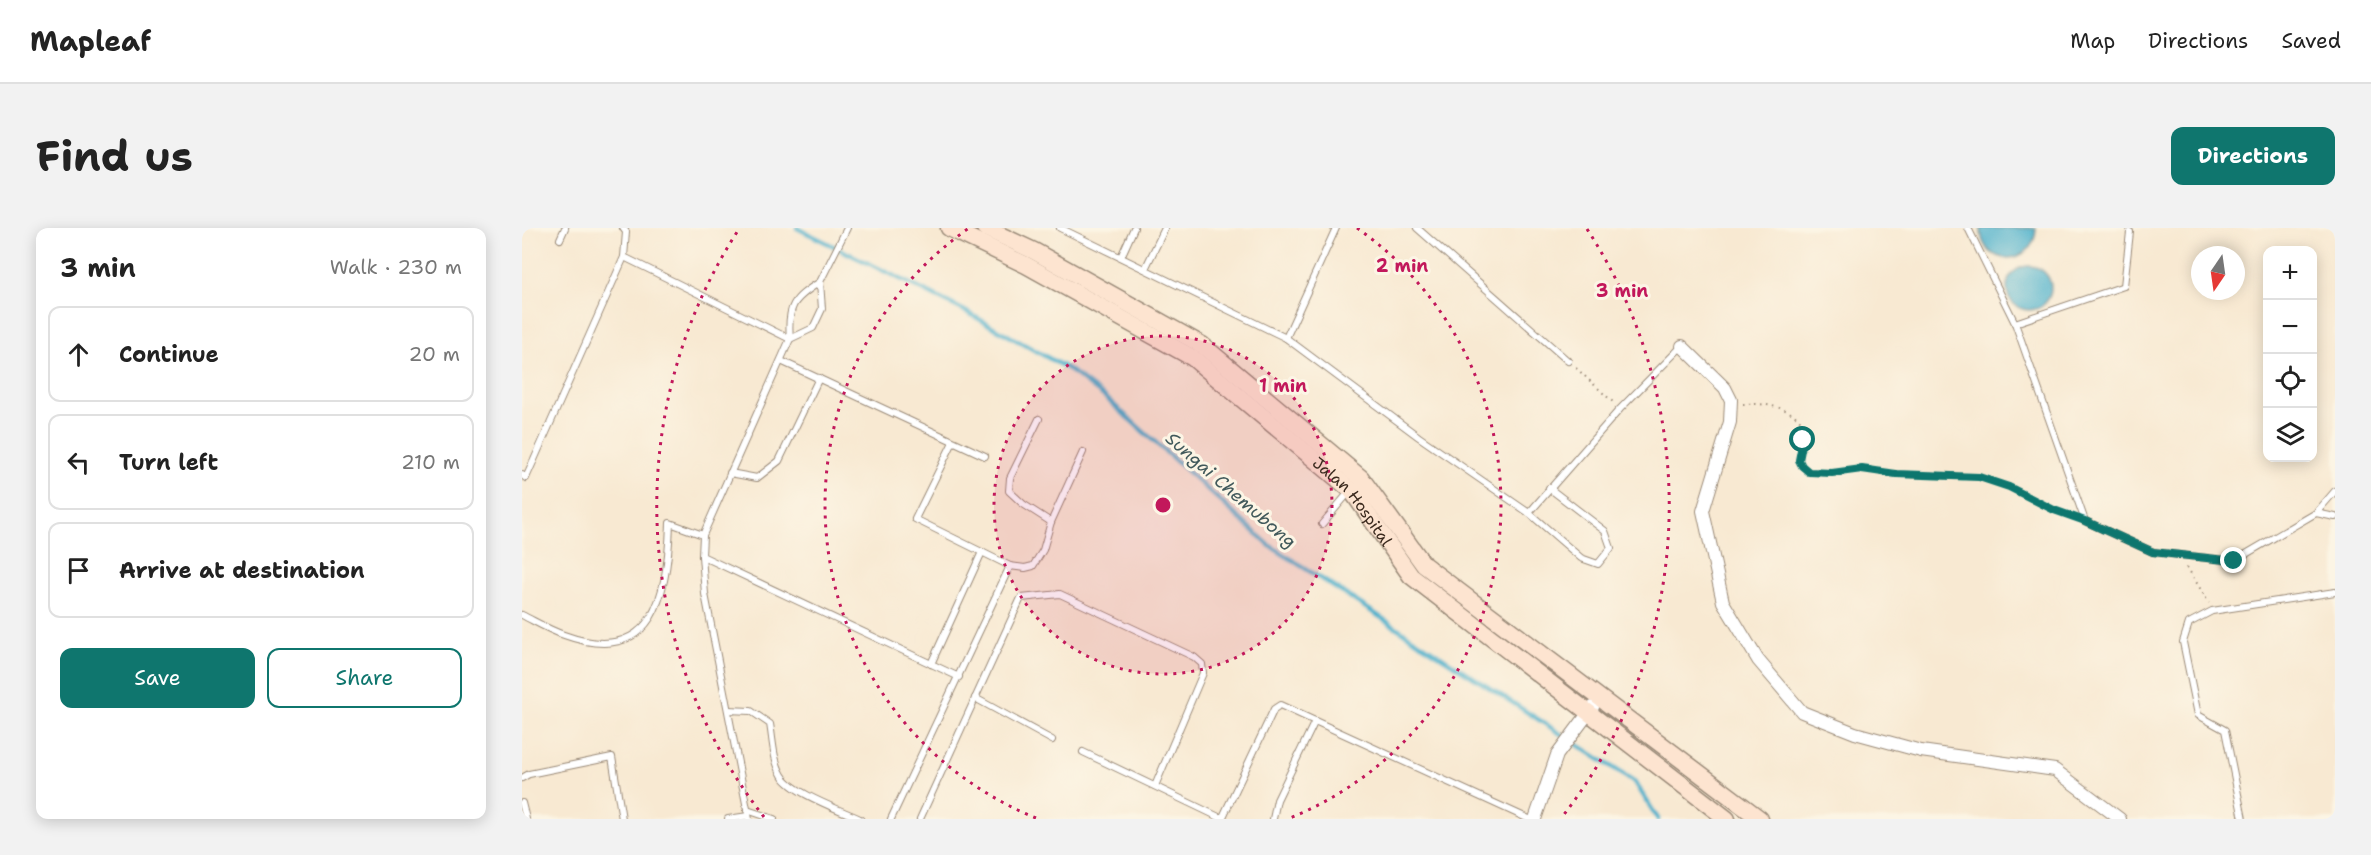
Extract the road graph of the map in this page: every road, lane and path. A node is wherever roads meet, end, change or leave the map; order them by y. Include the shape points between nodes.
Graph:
1 (565, 228) edge
2 (623, 228) edge
3 (846, 228) edge
4 (949, 228) edge
5 (985, 228) edge
6 (1060, 228) edge
7 (1134, 228) edge
8 (1165, 228) edge
9 (1336, 228) edge
10 (1417, 228) edge
11 (1968, 228) edge
12 (2130, 232) dead end
13 (560, 239) dead end
14 (624, 257) junction
15 (1121, 257) junction
16 (1145, 269) junction
17 (820, 282) junction
18 (2015, 323) junction
19 (1286, 338) junction
20 (790, 339) junction
21 (1682, 346) joint
22 (1568, 360) joint
23 (781, 361) junction
24 (819, 378) junction
25 (1731, 400) junction
26 (1620, 409) junction
27 (1039, 419) dead end
28 (953, 442) junction
29 (1083, 452) dead end
30 (985, 456) dead end
31 (730, 473) junction
32 (522, 475) edge
33 (1356, 484) junction
34 (1550, 488) junction
35 (2335, 491) edge
36 (1529, 513) junction
37 (2316, 513) junction
38 (2335, 517) edge
39 (2085, 521) junction
40 (1051, 522) junction
41 (1323, 524) dead end
42 (703, 535) junction
43 (982, 552) junction
44 (2179, 555) junction
45 (702, 556) junction
46 (1010, 566) junction
47 (2335, 592) edge
48 (2212, 611) junction
49 (522, 615) edge
50 (931, 664) junction
51 (959, 677) junction
52 (975, 698) junction
53 (1599, 699) junction
54 (728, 710) junction
55 (1585, 718) junction
56 (1315, 721) junction
57 (1052, 740) dead end
58 (1083, 752) dead end
59 (522, 778) edge
60 (1155, 786) junction
61 (522, 803) edge
62 (748, 815) edge
63 (526, 819) edge
64 (622, 819) edge
65 (728, 819) edge
66 (774, 819) edge
67 (860, 819) edge
68 (891, 819) edge
69 (920, 819) edge
70 (1222, 819) edge
71 (1273, 819) edge
72 (1529, 819) edge
73 (1534, 819) edge
74 (1726, 819) edge
75 (1760, 819) edge
76 (2120, 819) edge
77 (2243, 819) edge

1 - 13 lane
2 - 14 lane
3 - 17 lane
4 - 33 main road, Jalan Hospital via 1026,265 1193,358
5 - 33 main road, Jalan Hospital via 1034,251 1202,345
6 - 15 lane
7 - 15 lane
8 - 16 lane
9 - 19 lane
10 - 22 lane
11 - 18 lane
12 - 18 lane via 2124,286
14 - 20 lane
14 - 32 lane via 526,477
15 - 16 lane
16 - 19 lane
17 - 20 lane via 797,297 788,316
17 - 20 lane via 822,309 813,328
18 - 39 lane
19 - 36 lane
20 - 23 lane
21 - 25 street via 1725,388
21 - 26 lane
22 - 26 path
23 - 24 lane
23 - 31 lane
24 - 28 lane
24 - 31 lane via 779,461 757,478
25 - 39 path via 1780,408 1797,416 1803,424 1799,460 1809,472 1862,469 1979,477
25 - 76 street via 1730,422 1703,511 1723,602 1758,660 1802,712 1855,733 1921,751 2055,770
26 - 34 lane
27 - 40 lane via 1010,478 1010,491
28 - 30 lane
28 - 43 lane via 915,519
29 - 40 lane
31 - 42 lane
33 - 41 lane
33 - 53 main road, Jalan Hospital via 1424,565
33 - 55 main road, Jalan Hospital via 1411,576
34 - 36 lane
34 - 36 lane via 1605,531 1611,548 1598,564 1581,558
35 - 37 lane
37 - 38 lane
37 - 44 lane via 2234,561
39 - 44 lane via 2153,552
40 - 46 lane via 1033,566
42 - 45 lane
42 - 49 lane via 670,523 669,566 660,602 640,632 620,642 564,636
43 - 46 lane
43 - 50 lane
44 - 48 path
45 - 50 lane
45 - 54 lane via 705,594
46 - 51 lane
47 - 48 lane
48 - 77 lane via 2189,623 2183,642 2198,715 2225,730
50 - 51 lane
51 - 68 lane
52 - 57 lane
52 - 60 lane via 1021,598 1060,594 1194,657 1202,664 1203,673
52 - 69 lane
53 - 55 street
53 - 75 main road, Jalan Hospital
54 - 62 lane
54 - 67 lane via 751,711 770,724 776,764 783,778 798,790
55 - 73 street via 1557,755
55 - 74 main road, Jalan Hospital
56 - 70 lane via 1280,705 1274,709
56 - 71 lane via 1276,800
56 - 72 lane
58 - 60 lane
59 - 64 lane via 612,757
60 - 70 lane
61 - 63 lane
62 - 65 lane
62 - 66 lane

